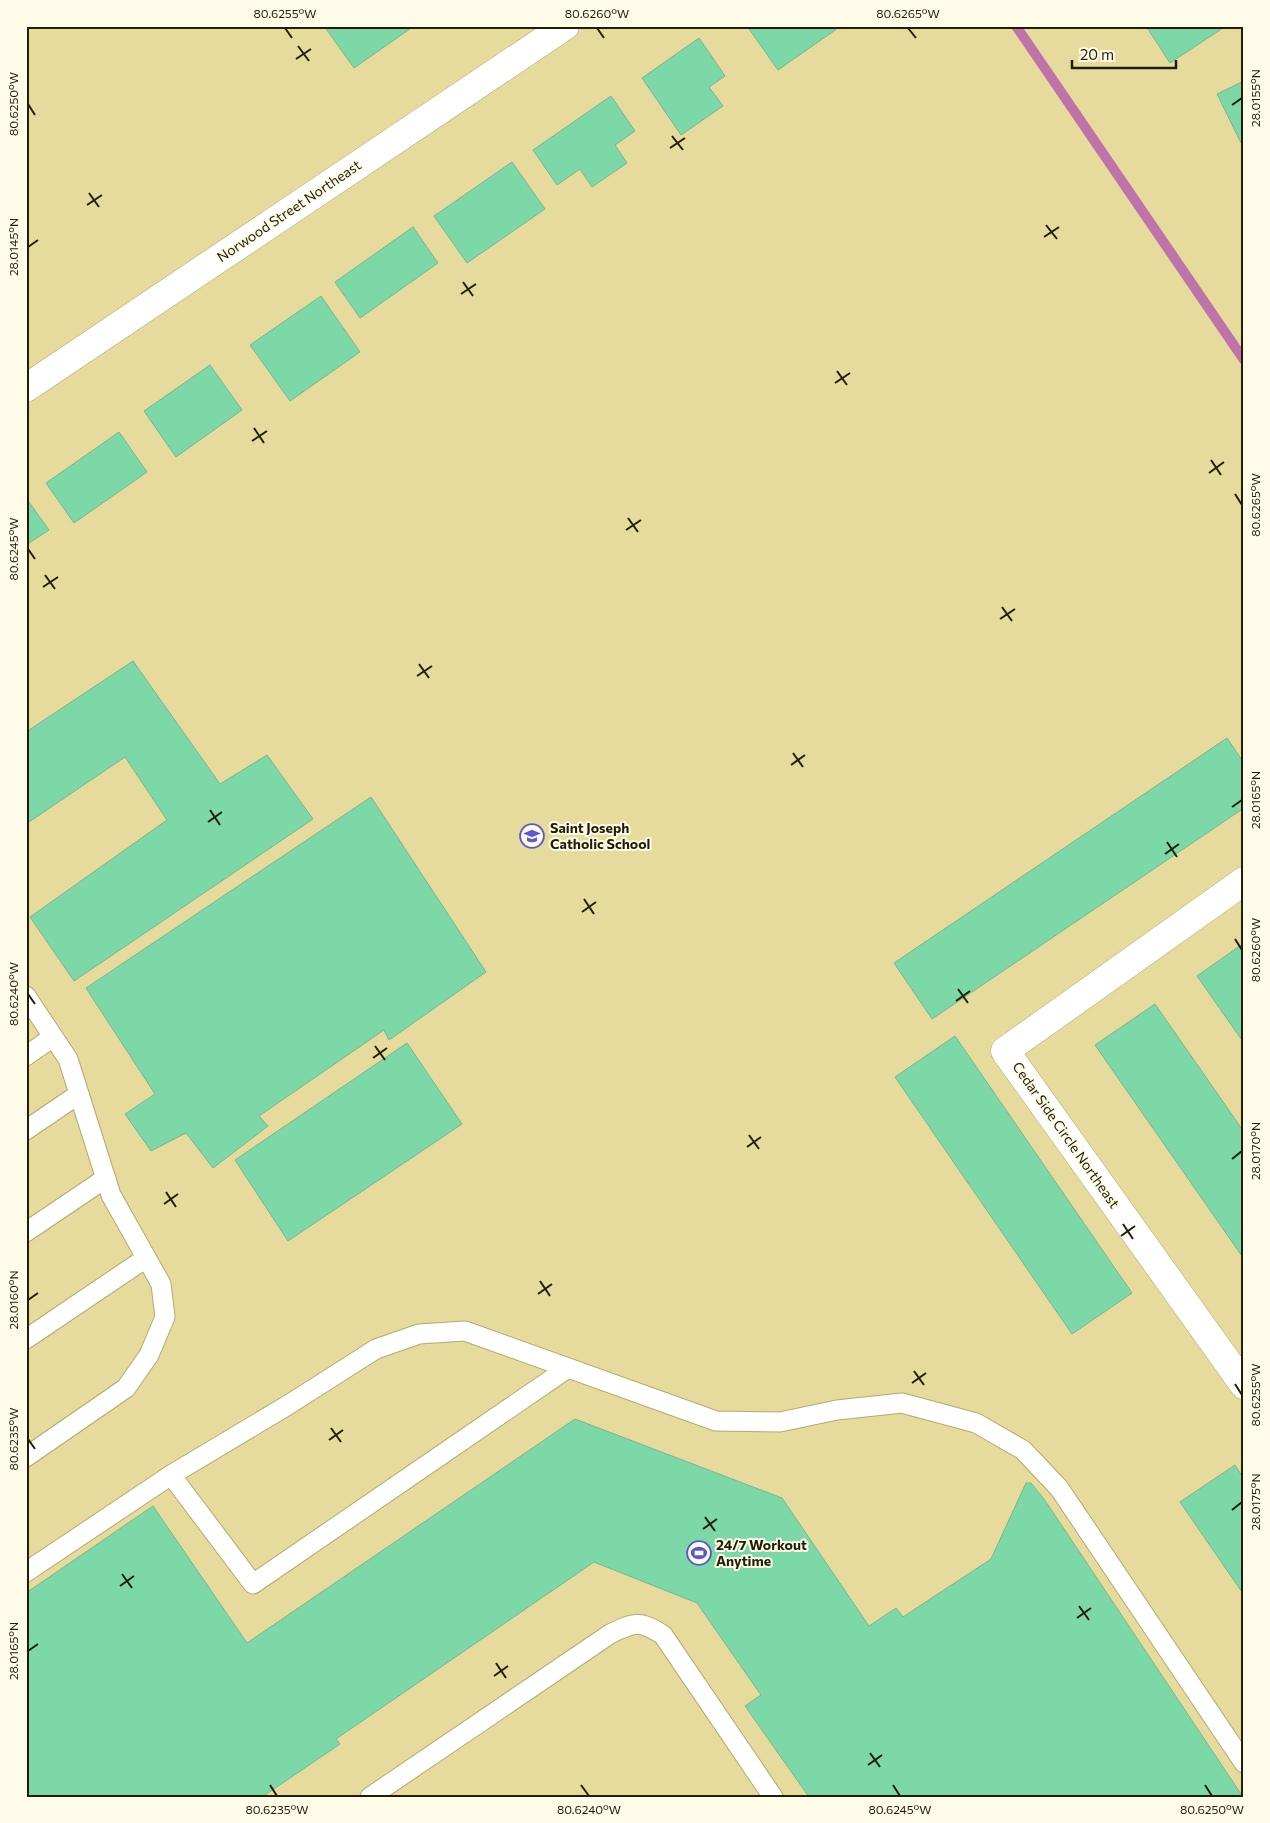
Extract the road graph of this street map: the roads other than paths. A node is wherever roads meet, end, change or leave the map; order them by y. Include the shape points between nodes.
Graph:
1 (555, 29) edge
2 (26, 388) edge
3 (1244, 880) edge
4 (26, 996) edge
5 (53, 1037) junction
6 (26, 1056) edge
7 (79, 1094) junction
8 (26, 1130) edge
9 (106, 1178) junction
10 (26, 1232) edge
11 (146, 1258) junction
12 (26, 1339) edge
13 (568, 1368) junction
14 (1244, 1385) edge
15 (26, 1457) edge
16 (171, 1475) junction
17 (26, 1572) edge
18 (1244, 1763) edge
19 (370, 1797) edge
20 (773, 1797) edge

1 - 2 street, Norwood Street Northeast
3 - 14 street, Cedar Side Circle Northeast via 1005,1051
4 - 5 lane
5 - 6 lane
5 - 7 lane via 68,1059
7 - 8 lane
7 - 9 lane
9 - 10 lane
9 - 11 lane via 111,1195
11 - 12 lane
11 - 15 lane via 161,1284 164,1317 149,1355 126,1388
13 - 16 lane via 465,1331 419,1334 376,1350
13 - 16 lane via 253,1584
13 - 18 lane via 716,1421 780,1422 837,1410 902,1403 976,1423 1023,1450 1059,1488
16 - 17 lane
19 - 20 lane via 610,1634 632,1624 648,1625 664,1636

